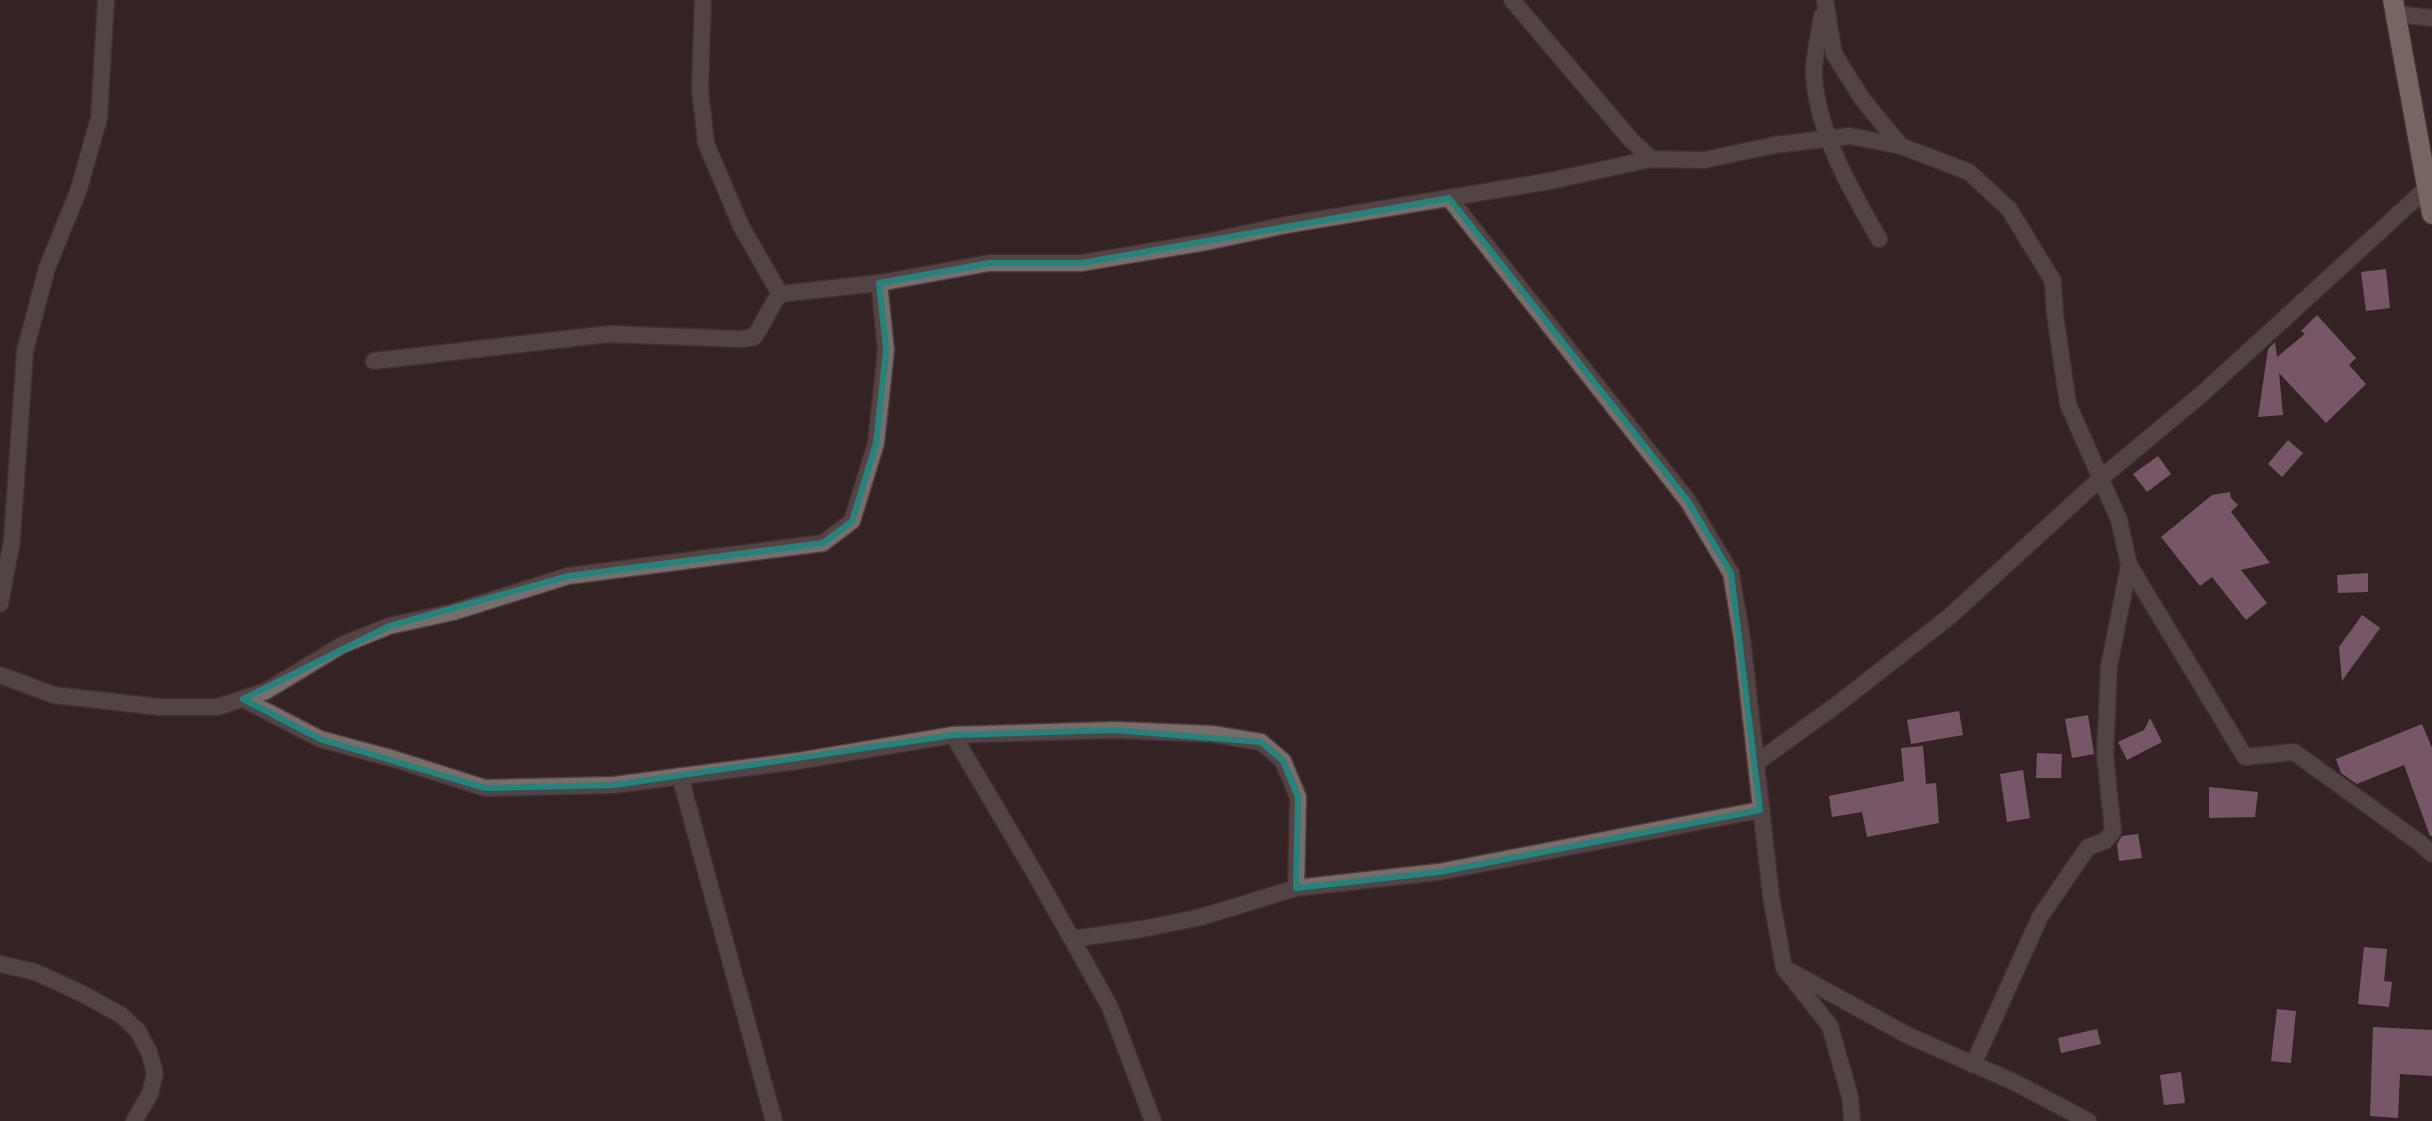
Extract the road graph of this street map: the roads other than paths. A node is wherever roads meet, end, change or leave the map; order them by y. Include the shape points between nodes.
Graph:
1 (106, 0) edge
2 (703, 0) edge
3 (1512, 0) edge
4 (1824, 1) edge
5 (2395, 7) edge
6 (2432, 18) edge
7 (1830, 138) junction
8 (1901, 146) junction
9 (1651, 159) junction
10 (2427, 188) junction
11 (1449, 198) junction
12 (2432, 214) edge
13 (1879, 239) dead end
14 (879, 283) junction
15 (780, 294) junction
16 (374, 361) dead end
17 (2101, 478) junction
18 (2129, 565) junction
19 (0, 604) edge
20 (0, 675) edge
21 (243, 699) junction
22 (953, 735) junction
23 (1756, 763) junction
24 (680, 776) junction
25 (1760, 810) junction
26 (2432, 854) edge
27 (1296, 888) junction
28 (1072, 939) junction
29 (0, 964) edge
30 (1784, 968) junction
31 (1973, 1065) junction
32 (134, 1121) edge
33 (774, 1121) edge
34 (1153, 1121) edge
35 (1852, 1121) edge
36 (2088, 1121) edge

1 - 19 street via 99,118 78,192 47,268 25,351 12,540
2 - 15 street via 700,89 706,143 741,226
3 - 9 street
4 - 7 street via 1814,76
4 - 8 street via 1834,54
5 - 6 street
5 - 10 main road
7 - 8 street via 1850,136
7 - 9 street via 1704,160
7 - 13 street
8 - 17 street via 1969,172 2009,209 2053,281 2068,404
9 - 11 street
10 - 12 main road
10 - 17 street via 2203,393
11 - 14 street via 1081,263 989,263
11 - 23 street via 1688,501 1731,573
14 - 15 street
14 - 21 street via 886,350 876,443 852,521 823,543 568,576 389,626 342,645
15 - 16 street via 754,337 609,334
17 - 18 street via 2119,520
17 - 23 street via 1949,617
18 - 26 street via 2245,757 2294,752
18 - 31 street via 2109,666 2105,755 2113,831 2105,841 2088,847 2040,917
20 - 21 street via 54,695 159,707 218,707
21 - 24 street via 320,739 485,788 614,785
22 - 24 street
22 - 27 street via 1115,730 1261,742 1283,761 1298,797
22 - 28 street
23 - 25 street
24 - 33 street
25 - 27 street via 1439,872
25 - 30 street
27 - 28 street via 1201,917
28 - 34 street via 1110,1007
29 - 32 street via 35,972 81,993 138,1031 155,1073
30 - 31 street
30 - 35 street via 1830,1026
31 - 36 street

